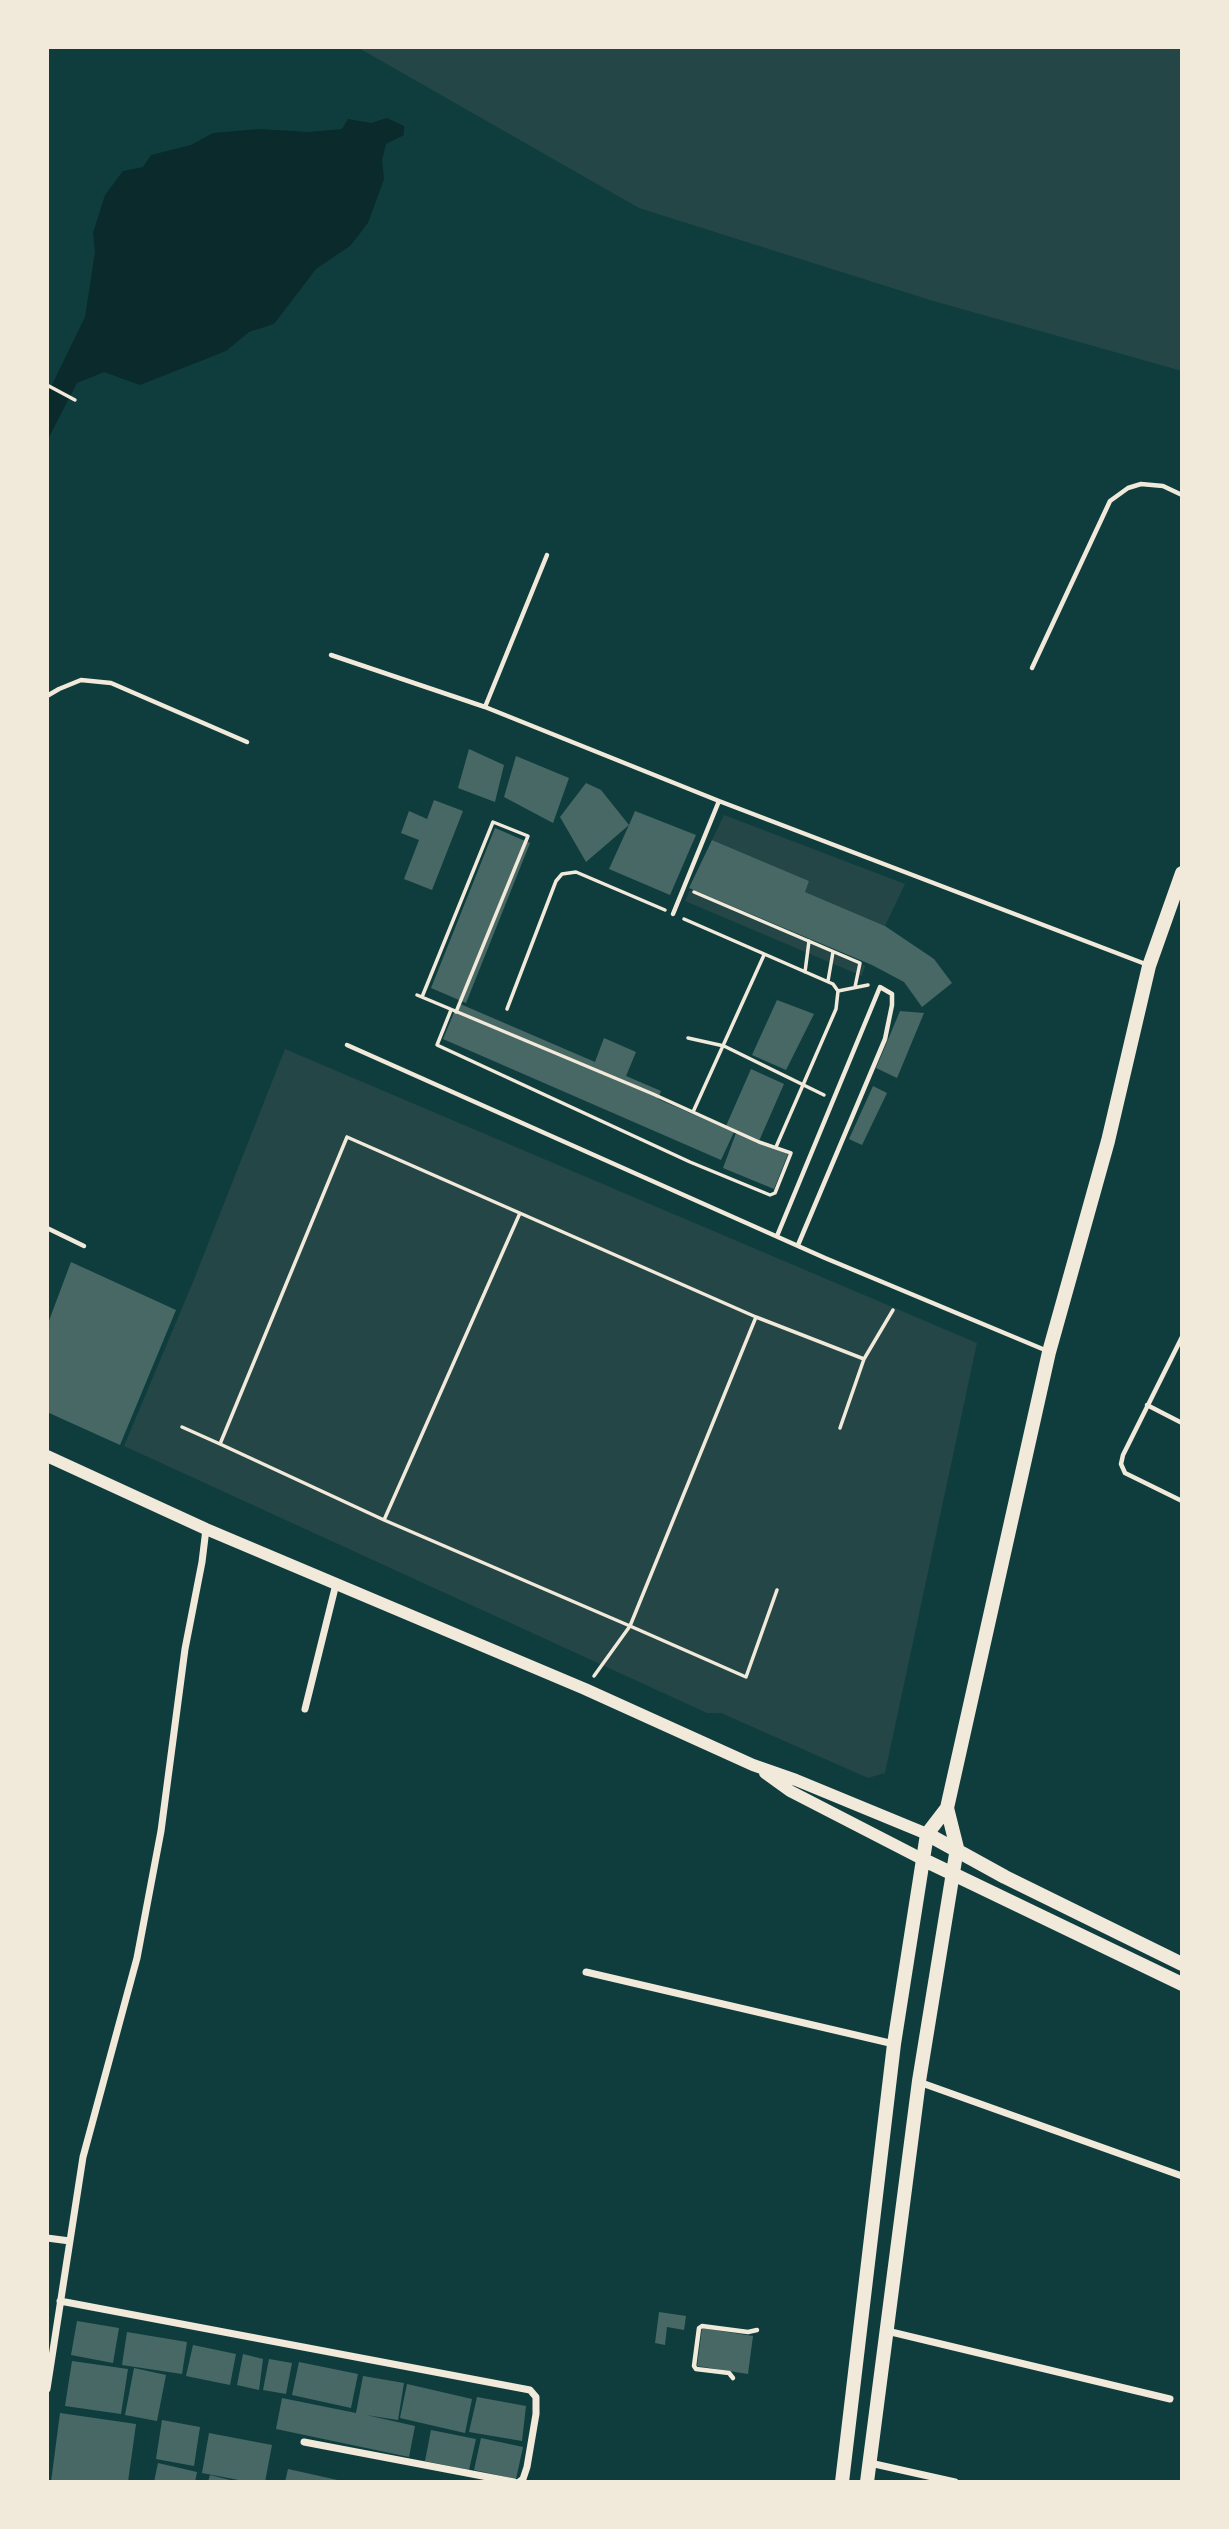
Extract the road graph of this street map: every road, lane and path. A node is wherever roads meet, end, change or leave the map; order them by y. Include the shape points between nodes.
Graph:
1 (47, 385) edge
2 (75, 400) dead end
3 (1182, 495) edge
4 (547, 555) dead end
5 (331, 655) dead end
6 (1032, 668) dead end
7 (47, 696) edge
8 (485, 706) junction
9 (247, 742) dead end
10 (719, 801) junction
11 (1182, 873) edge
12 (684, 887) junction
13 (673, 914) junction
14 (809, 941) junction
15 (834, 952) junction
16 (764, 955) junction
17 (1149, 966) junction
18 (805, 972) junction
19 (828, 981) junction
20 (855, 987) junction
21 (880, 987) junction
22 (838, 990) junction
23 (507, 1009) dead end
24 (454, 1011) junction
25 (688, 1038) dead end
26 (347, 1045) dead end
27 (724, 1046) junction
28 (803, 1084) junction
29 (833, 1098) junction
30 (693, 1112) junction
31 (776, 1147) junction
32 (520, 1213) junction
33 (47, 1228) edge
34 (777, 1236) junction
35 (798, 1245) junction
36 (84, 1246) dead end
37 (893, 1310) dead end
38 (756, 1317) junction
39 (1182, 1336) edge
40 (1180, 1346) edge
41 (1049, 1352) junction
42 (864, 1359) junction
43 (1147, 1405) junction
44 (1182, 1423) edge
45 (182, 1427) dead end
46 (840, 1428) dead end
47 (220, 1444) junction
48 (47, 1456) edge
49 (1182, 1501) edge
50 (384, 1520) junction
51 (206, 1529) junction
52 (336, 1583) junction
53 (777, 1590) dead end
54 (630, 1626) junction
55 (585, 1689) junction
56 (305, 1709) dead end
57 (753, 1765) junction
58 (947, 1808) junction
59 (927, 1834) junction
60 (957, 1848) junction
61 (924, 1860) junction
62 (952, 1872) junction
63 (1182, 1964) edge
64 (586, 1972) dead end
65 (1182, 1984) edge
66 (894, 2044) junction
67 (919, 2081) junction
68 (1182, 2176) edge
69 (47, 2238) edge
70 (70, 2241) junction
71 (60, 2301) junction
72 (757, 2330) dead end
73 (887, 2331) junction
74 (733, 2378) dead end
75 (47, 2389) edge
76 (1170, 2399) dead end
77 (850, 2421) junction
78 (874, 2425) junction
79 (304, 2442) dead end
80 (870, 2462) junction
81 (516, 2482) edge
82 (842, 2482) edge
83 (867, 2482) edge
84 (955, 2482) edge

1 - 2 path
3 - 6 lane via 1163,486 1141,484 1110,501
4 - 8 lane
5 - 8 lane
7 - 9 lane via 80,680 111,683
8 - 10 lane
10 - 12 lane
10 - 17 lane
11 - 17 main road
12 - 13 lane
12 - 14 path
13 - 16 path
13 - 23 path via 576,872 562,874
14 - 15 path
14 - 18 path
15 - 19 path
15 - 20 path via 860,963
16 - 18 path
16 - 27 path
17 - 41 main road via 1108,1141
18 - 19 path
19 - 22 path
20 - 21 path
20 - 22 path
21 - 29 lane
21 - 35 lane via 892,994 885,1039
22 - 28 path via 835,1009
24 - 24 path via 528,836 493,822 420,996
24 - 30 path
24 - 31 path via 437,1045 770,1195 775,1193 790,1153
25 - 27 path
26 - 34 lane
27 - 28 path
27 - 30 path
28 - 29 path
28 - 31 path
29 - 34 lane
30 - 31 path
32 - 38 path
32 - 47 path via 346,1137
32 - 50 path
33 - 36 lane
34 - 35 lane
35 - 41 lane
37 - 42 path
38 - 42 path
38 - 54 path
39 - 40 lane
40 - 43 lane
41 - 58 main road
42 - 46 path
43 - 44 lane
43 - 49 lane via 1121,1464 1125,1474
45 - 47 path
47 - 50 path
48 - 51 main road
50 - 54 path
51 - 52 main road
51 - 70 street via 138,1958 83,2157
52 - 55 main road
52 - 56 street
53 - 54 path via 746,1676
54 - 55 path
55 - 57 main road
57 - 59 main road
57 - 61 main road via 790,1791
58 - 59 main road
58 - 60 main road
59 - 60 main road
59 - 61 main road
60 - 62 main road
60 - 63 main road via 1005,1877
61 - 62 main road
61 - 66 main road
62 - 65 main road
62 - 67 main road
64 - 66 street
66 - 77 main road
67 - 68 street
67 - 73 main road
69 - 70 street
70 - 71 street
71 - 75 street
71 - 81 street via 530,2390 536,2394 536,2414 527,2467 523,2479
72 - 74 lane via 699,2328 694,2366
73 - 76 street
73 - 78 main road
77 - 78 main road
77 - 82 main road
78 - 80 main road
79 - 81 street
80 - 83 main road
80 - 84 street

